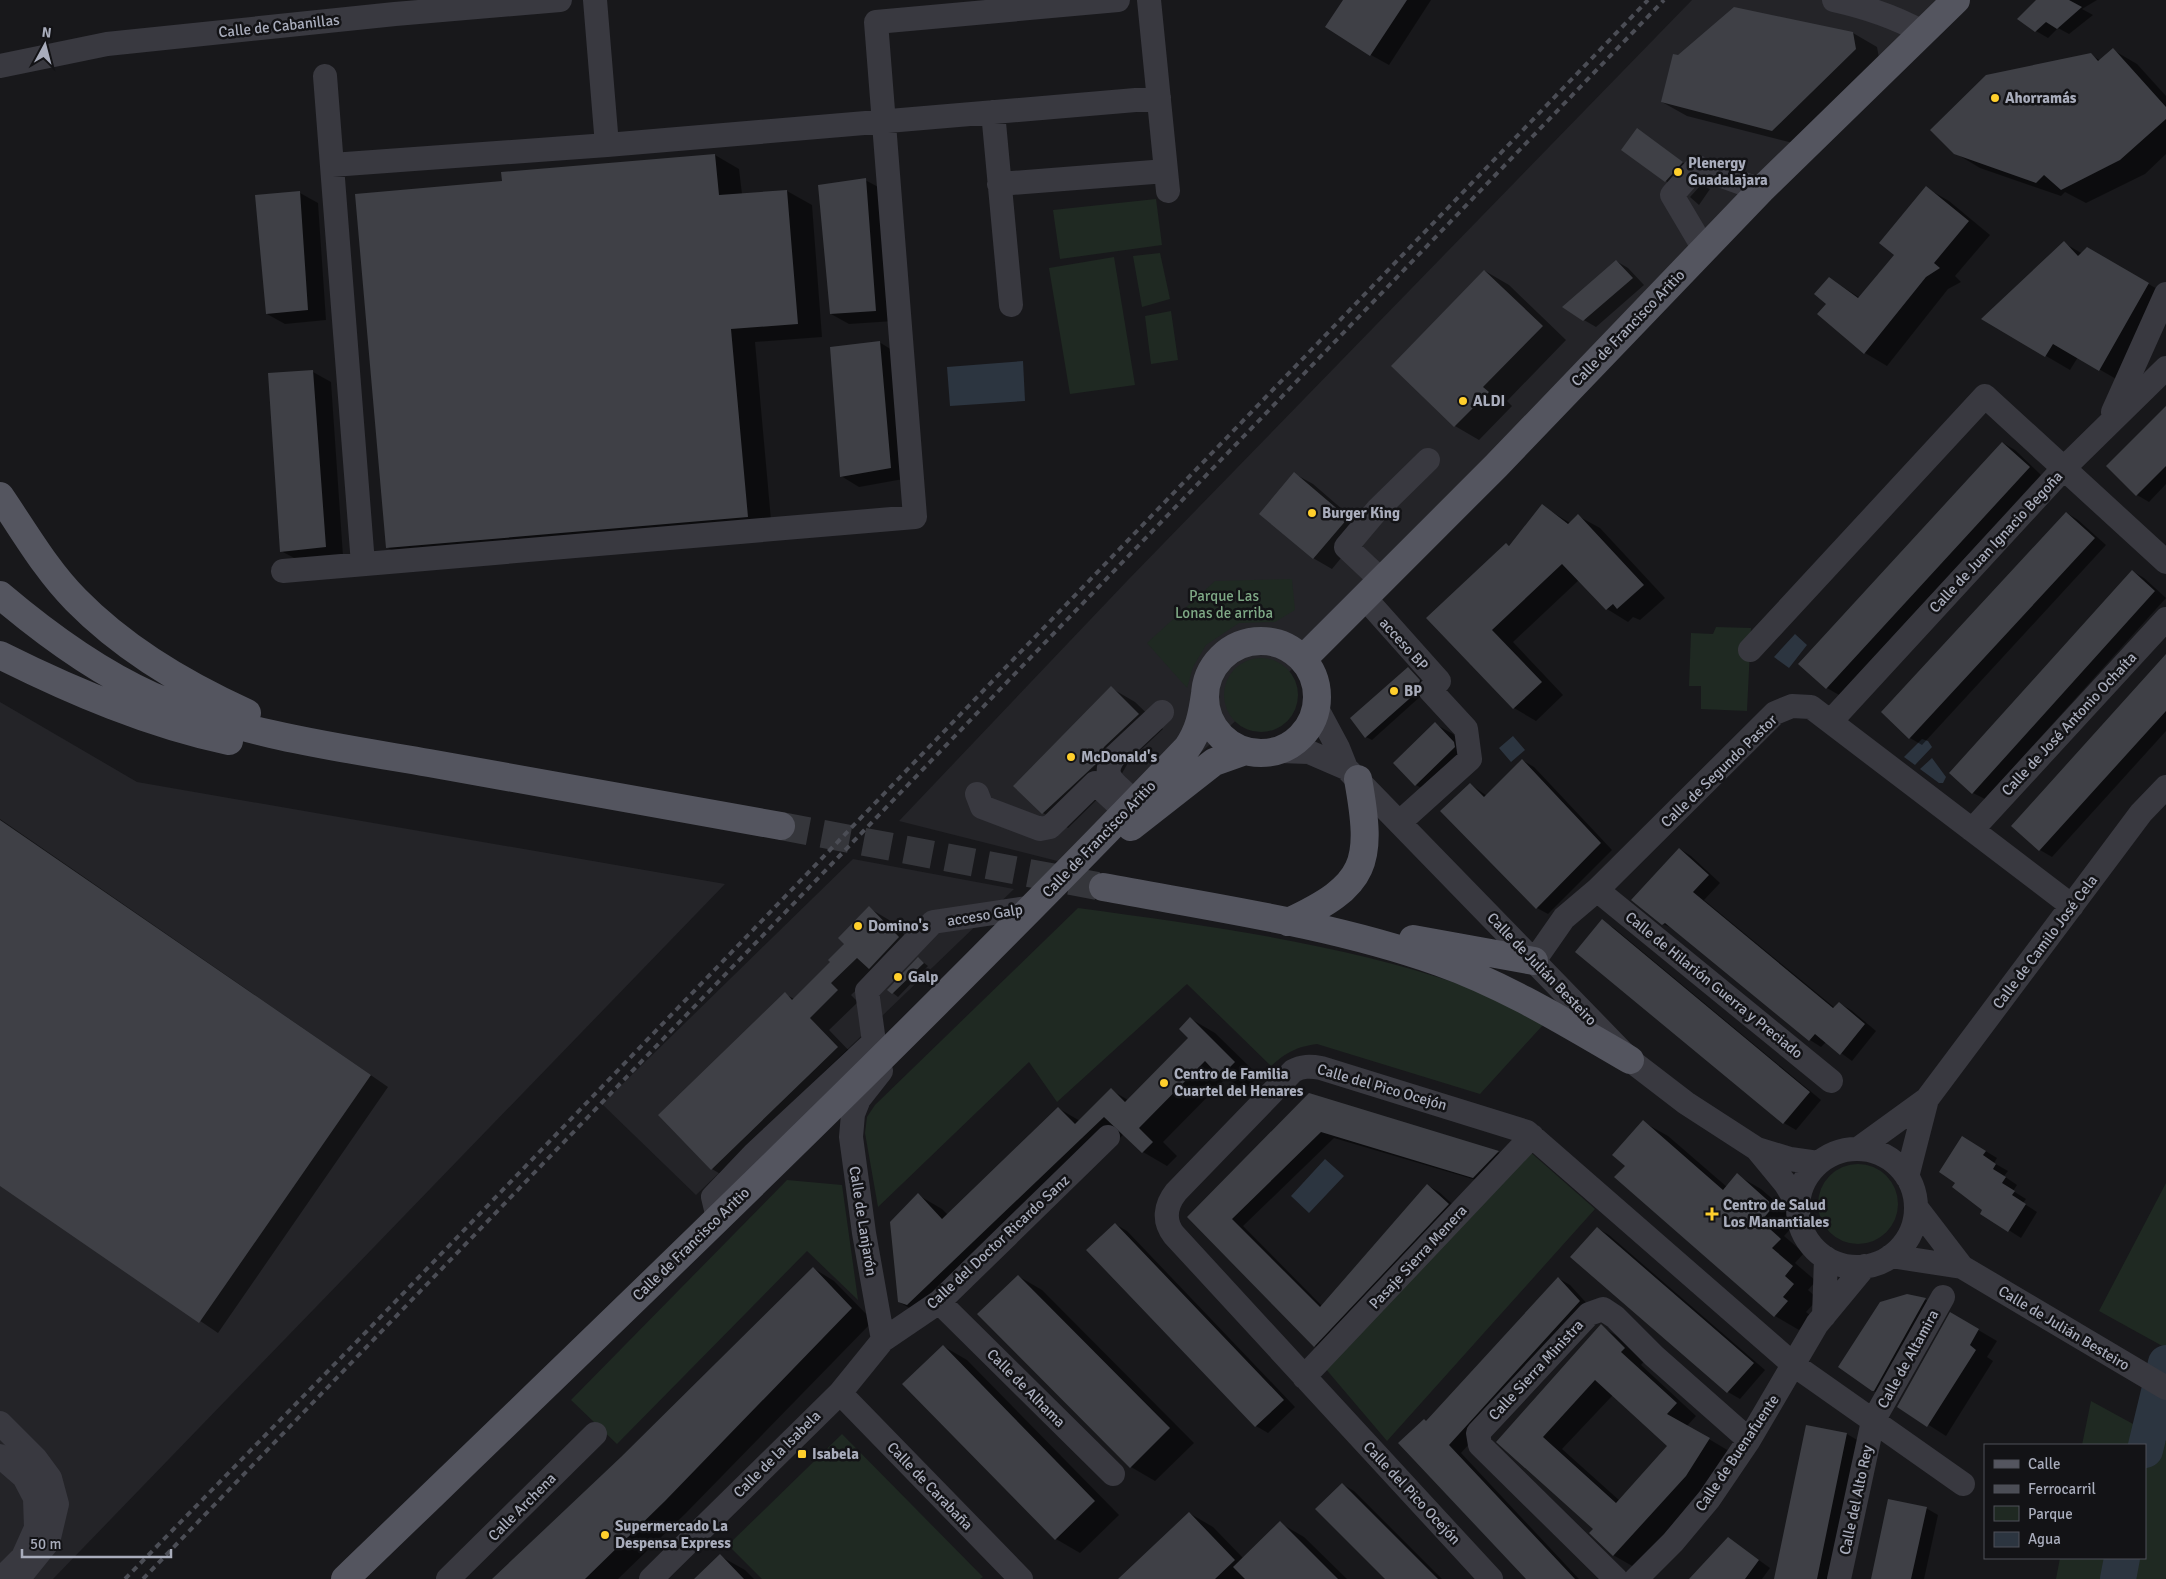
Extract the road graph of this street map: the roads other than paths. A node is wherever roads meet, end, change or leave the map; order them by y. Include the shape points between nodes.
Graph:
1 (559, 0) edge
2 (595, 0) edge
3 (1118, 0) edge
4 (1149, 0) edge
5 (1834, 0) edge
6 (1956, 0) edge
7 (1922, 32) junction
8 (0, 66) edge
9 (325, 76) dead end
10 (1159, 98) junction
11 (992, 112) junction
12 (884, 122) junction
13 (607, 145) junction
14 (332, 165) junction
15 (999, 184) junction
16 (1761, 190) junction
17 (1704, 249) junction
18 (2162, 303) edge
19 (1011, 305) dead end
20 (2166, 339) edge
21 (2166, 368) edge
22 (2108, 425) junction
23 (1428, 460) dead end
24 (2064, 468) junction
25 (0, 496) edge
26 (2166, 562) edge
27 (363, 564) junction
28 (283, 571) dead end
29 (1372, 589) junction
30 (0, 595) edge
31 (2166, 619) edge
32 (1750, 650) dead end
33 (0, 655) edge
34 (1303, 660) junction
35 (1205, 694) junction
36 (1316, 707) junction
37 (1162, 712) dead end
38 (1831, 721) junction
39 (1245, 751) junction
40 (1280, 751) junction
41 (392, 757) junction
42 (1352, 774) junction
43 (2166, 787) edge
44 (978, 794) dead end
45 (1130, 806) junction
46 (1400, 822) junction
47 (781, 826) tunnel mouth
48 (1972, 830) junction
49 (1103, 887) tunnel mouth
50 (1597, 890) junction
51 (2072, 906) junction
52 (1034, 907) junction
53 (1288, 922) junction
54 (1534, 961) junction
55 (871, 1058) junction
56 (1630, 1060) junction
57 (1831, 1080) dead end
58 (1927, 1099) junction
59 (1532, 1136) junction
60 (1108, 1137) dead end
61 (1757, 1148) junction
62 (1858, 1149) junction
63 (1818, 1163) junction
64 (1907, 1177) junction
65 (1798, 1204) junction
66 (1916, 1207) junction
67 (1891, 1256) junction
68 (1826, 1258) junction
69 (1865, 1266) junction
70 (1962, 1267) junction
71 (1943, 1297) dead end
72 (939, 1302) junction
73 (1824, 1316) junction
74 (883, 1340) junction
75 (1794, 1365) junction
76 (1304, 1377) junction
77 (2166, 1388) edge
78 (840, 1393) junction
79 (1873, 1421) junction
80 (0, 1423) edge
81 (595, 1434) dead end
82 (1749, 1440) junction
83 (0, 1456) edge
84 (1112, 1474) dead end
85 (1963, 1484) dead end
86 (1, 1579) edge
87 (18, 1579) edge
88 (345, 1579) edge
89 (448, 1579) edge
90 (651, 1579) edge
91 (1022, 1579) edge
92 (1491, 1579) edge
93 (1616, 1579) edge
94 (1636, 1579) edge
95 (1839, 1579) edge

1 - 8 street, Calle de Cabanillas via 108,44
2 - 13 street
3 - 12 street via 876,22
4 - 10 street
5 - 7 street via 1902,20
6 - 7 main road, Calle de Francisco Aritio
7 - 16 main road, Calle de Francisco Aritio
9 - 14 street
10 - 11 street
10 - 15 street via 1167,181
11 - 12 street
11 - 15 street
12 - 13 street
12 - 27 street via 915,517
13 - 14 street
14 - 27 street
15 - 19 street
16 - 17 main road, Calle de Francisco Aritio
16 - 17 street via 1697,167 1672,195
17 - 29 main road, Calle de Francisco Aritio via 1496,466
18 - 20 street via 2161,330
18 - 22 street
21 - 22 street, Calle de Juan Ignacio Begoña
22 - 24 street, Calle de Juan Ignacio Begoña
23 - 29 street via 1378,509 1346,547
24 - 26 street
24 - 32 street via 1985,396
24 - 38 street, Calle de Juan Ignacio Begoña
25 - 41 main road via 75,599 106,629 163,669 209,696 252,715
27 - 28 street
29 - 34 main road, Calle de Francisco Aritio
29 - 46 street, acceso BP via 1439,681 1430,690 1466,729 1470,760
30 - 41 main road via 66,646 151,695 243,726
31 - 48 street, Calle de José Antonio Ochaíta
33 - 41 main road via 127,711 225,740 275,751 340,758
34 - 35 main road via 1285,646 1264,641 1242,644 1223,656 1210,673
34 - 36 main road via 1313,676
35 - 39 main road via 1207,713 1215,730 1228,743
35 - 45 main road, Calle de Francisco Aritio via 1195,738
36 - 40 main road via 1307,731
36 - 42 street, Calle de Julián Besteiro
37 - 45 street via 1109,764 1107,772 1110,778
38 - 48 street, Calle de Segundo Pastor
38 - 50 street, Calle de Segundo Pastor via 1811,707 1792,706 1775,713
39 - 40 main road
39 - 52 main road, Calle de Francisco Aritio via 1214,762 1194,776
40 - 42 street, Calle de Julián Besteiro via 1309,752
41 - 47 main road
42 - 46 street, Calle de Julián Besteiro
42 - 53 main road via 1366,838 1359,867 1341,892
43 - 51 street, Calle de Camilo José Cela via 2141,813
44 - 45 street via 982,807 1040,829 1050,827 1095,783
45 - 52 main road, Calle de Francisco Aritio
46 - 54 street, Calle de Julián Besteiro
48 - 51 street, Calle de Segundo Pastor
49 - 53 main road
50 - 54 street, Calle de Segundo Pastor via 1564,918
50 - 57 street, Calle de Hilarión Guerra y Preciado
51 - 58 street, Calle de Camilo José Cela
52 - 55 main road, Calle de Francisco Aritio
52 - 55 street, acceso Galp via 933,922 867,991
53 - 54 main road via 1333,924
53 - 56 main road via 1383,945 1460,970 1529,1002
54 - 56 street, Calle de Julián Besteiro
55 - 74 street, Calle de Lanjarón via 878,1078 859,1100 853,1114 851,1137
55 - 88 main road, Calle de Francisco Aritio via 718,1218
56 - 61 street, Calle de Julián Besteiro via 1686,1103
58 - 62 street, Calle de Camilo José Cela
58 - 64 street, Calle de Camilo José Cela
59 - 75 street, Calle del Pico Ocejón
59 - 76 street, Pasaje Sierra Menera
59 - 76 street, Calle del Pico Ocejón via 1509,1124 1306,1066 1292,1070 1176,1192 1168,1205 1166,1221 1170,1231
60 - 72 street, Calle del Doctor Ricardo Sanz
61 - 63 street, Calle de Julián Besteiro via 1790,1159
61 - 65 street, Calle de Julián Besteiro
62 - 63 street via 1844,1150
62 - 64 street via 1877,1153 1894,1162
63 - 65 street via 1801,1189
64 - 66 street
65 - 68 street via 1802,1229
66 - 67 street via 1910,1234
66 - 70 street, Calle de Julián Besteiro
67 - 69 street
67 - 70 street, Calle de Julián Besteiro
68 - 69 street via 1845,1265
68 - 73 street, Calle de Buenafuente
69 - 73 street, Calle de Buenafuente
70 - 77 street, Calle de Julián Besteiro
71 - 79 street, Calle de Altamira
72 - 74 street, Calle del Doctor Ricardo Sanz
72 - 84 street, Calle de Alhama
73 - 75 street, Calle de Buenafuente
74 - 78 street
75 - 79 street, Calle de Altamira
75 - 82 street, Calle de Buenafuente
76 - 92 street, Calle del Pico Ocejón
78 - 90 street, Calle de la Isabela
78 - 91 street, Calle de Carabaña
79 - 85 street, Calle de Altamira
79 - 95 street, Calle del Alto Rey
80 - 87 street via 50,1478 57,1504 48,1542
81 - 89 street, Calle Archena
82 - 93 street, Calle Sierra Ministra via 1615,1317 1603,1309 1589,1314 1478,1433 1480,1445
82 - 94 street, Calle de Buenafuente via 1703,1506
83 - 86 street via 24,1477 35,1498 36,1528 23,1557

